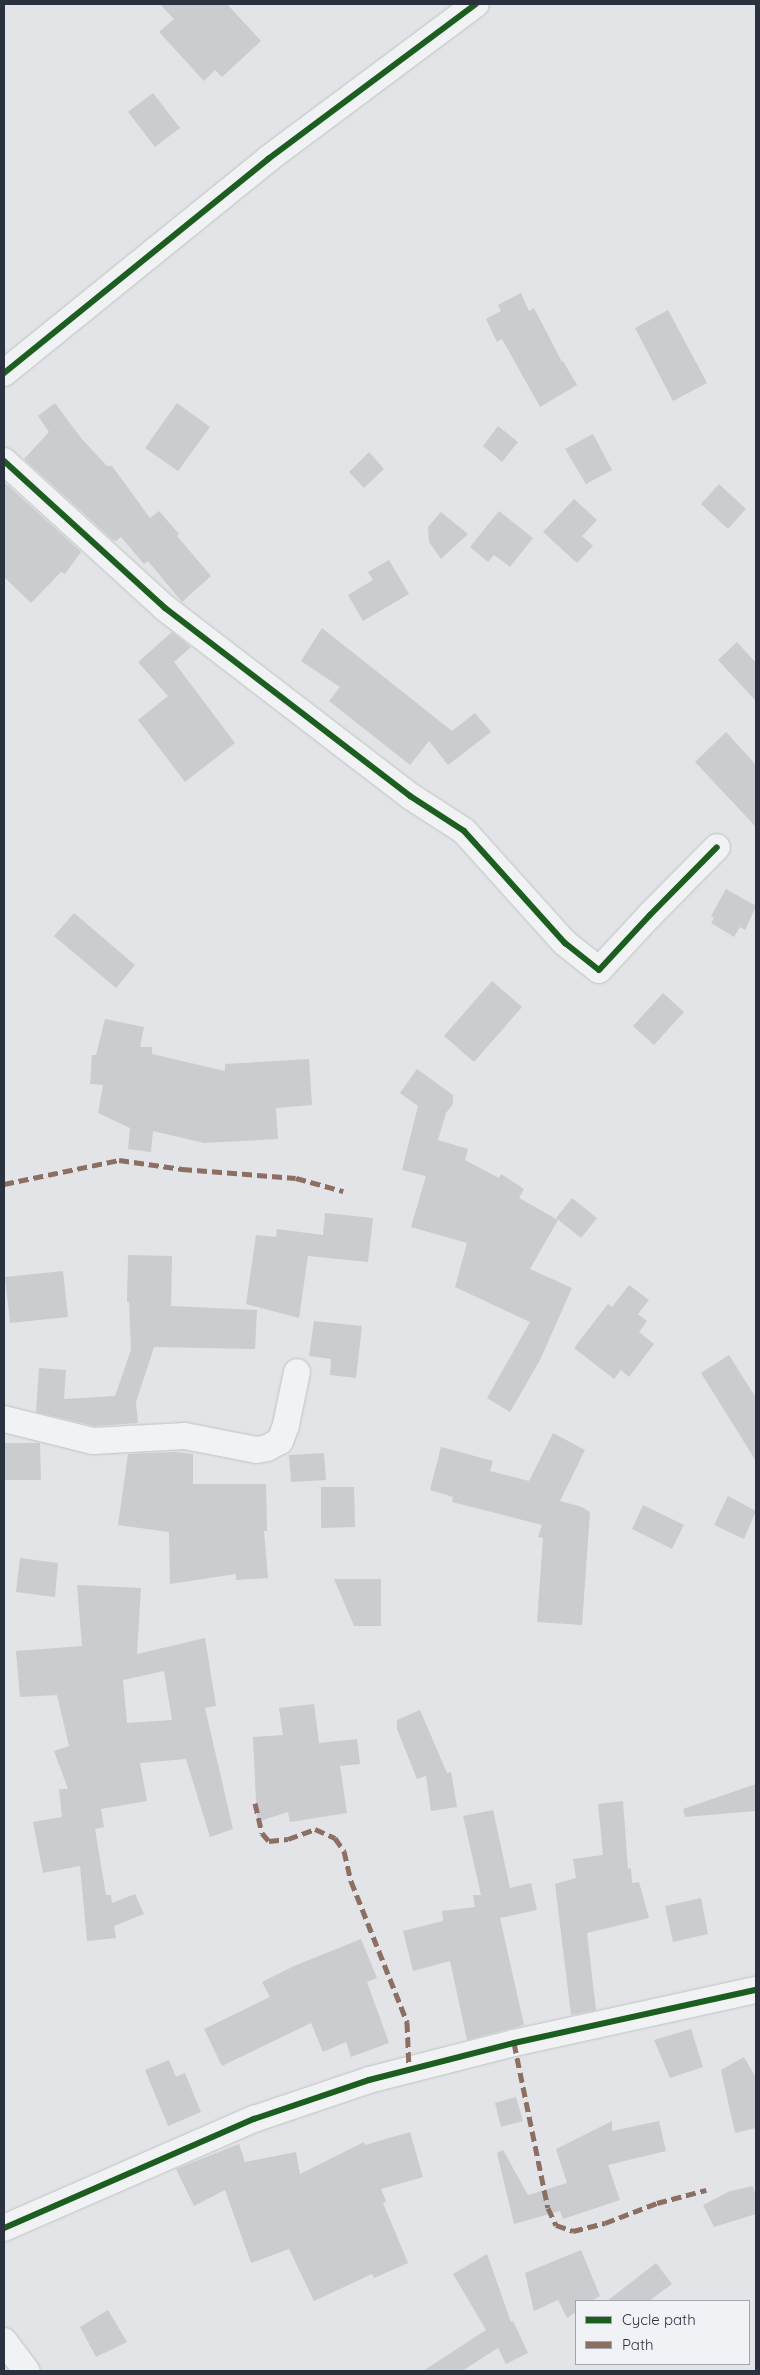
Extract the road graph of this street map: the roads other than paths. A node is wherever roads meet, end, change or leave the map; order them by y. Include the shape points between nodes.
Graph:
1 (476, 4) edge
2 (4, 373) edge
3 (4, 461) edge
4 (717, 847) dead end
5 (297, 1372) dead end
6 (4, 1419) edge
7 (756, 1990) edge
8 (4, 2228) edge
9 (4, 2341) edge
10 (27, 2371) edge

1 - 2 street via 268,159
3 - 4 street via 165,608 410,796 464,830 565,943 600,970
5 - 6 street via 280,1441 262,1449 185,1436 93,1441
7 - 8 street via 490,2049 369,2080 254,2119
9 - 10 street

